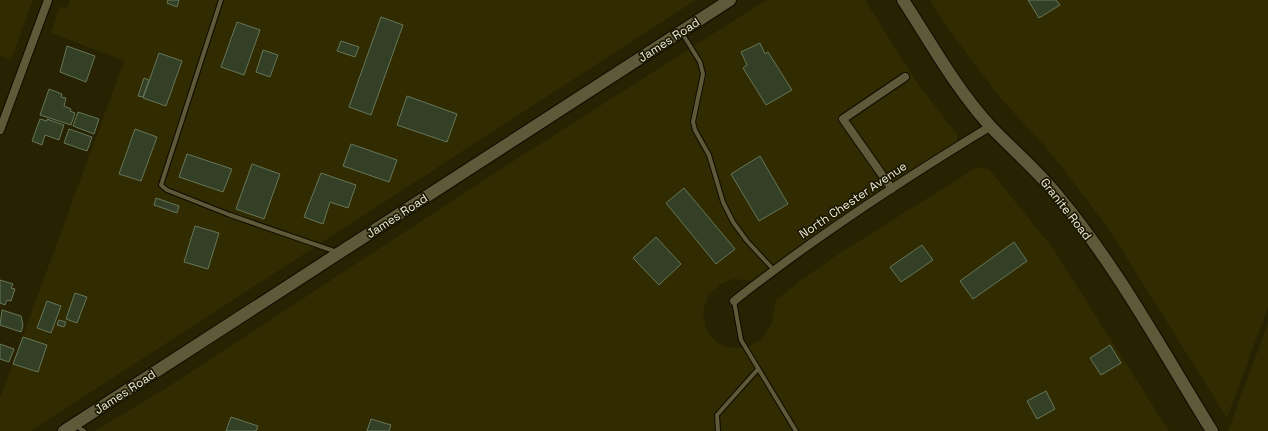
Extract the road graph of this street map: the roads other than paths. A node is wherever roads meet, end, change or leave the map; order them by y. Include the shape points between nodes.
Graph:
1 (48, 0) edge
2 (221, 0) edge
3 (730, 0) edge
4 (903, 0) edge
5 (681, 32) junction
6 (905, 77) dead end
7 (991, 126) junction
8 (0, 130) edge
9 (892, 189) junction
10 (339, 253) junction
11 (773, 269) junction
12 (734, 301) joint
13 (758, 369) junction
14 (74, 429) edge
15 (718, 431) edge
16 (796, 431) edge
17 (1212, 431) edge

1 - 8 street
2 - 10 lane via 161,185 167,190
3 - 5 main road, James Road
4 - 7 main road, Granite Road via 933,49
5 - 10 main road, James Road
5 - 11 lane via 700,62 703,74 693,122 695,130 709,155 723,202 742,235
6 - 9 street via 843,119
7 - 9 street, North Chester Avenue
7 - 17 main road, Granite Road via 1058,196 1108,263
9 - 11 street, North Chester Avenue
10 - 14 main road, James Road
11 - 12 street, North Chester Avenue
12 - 13 lane via 741,340
13 - 15 lane via 717,415
13 - 16 lane

